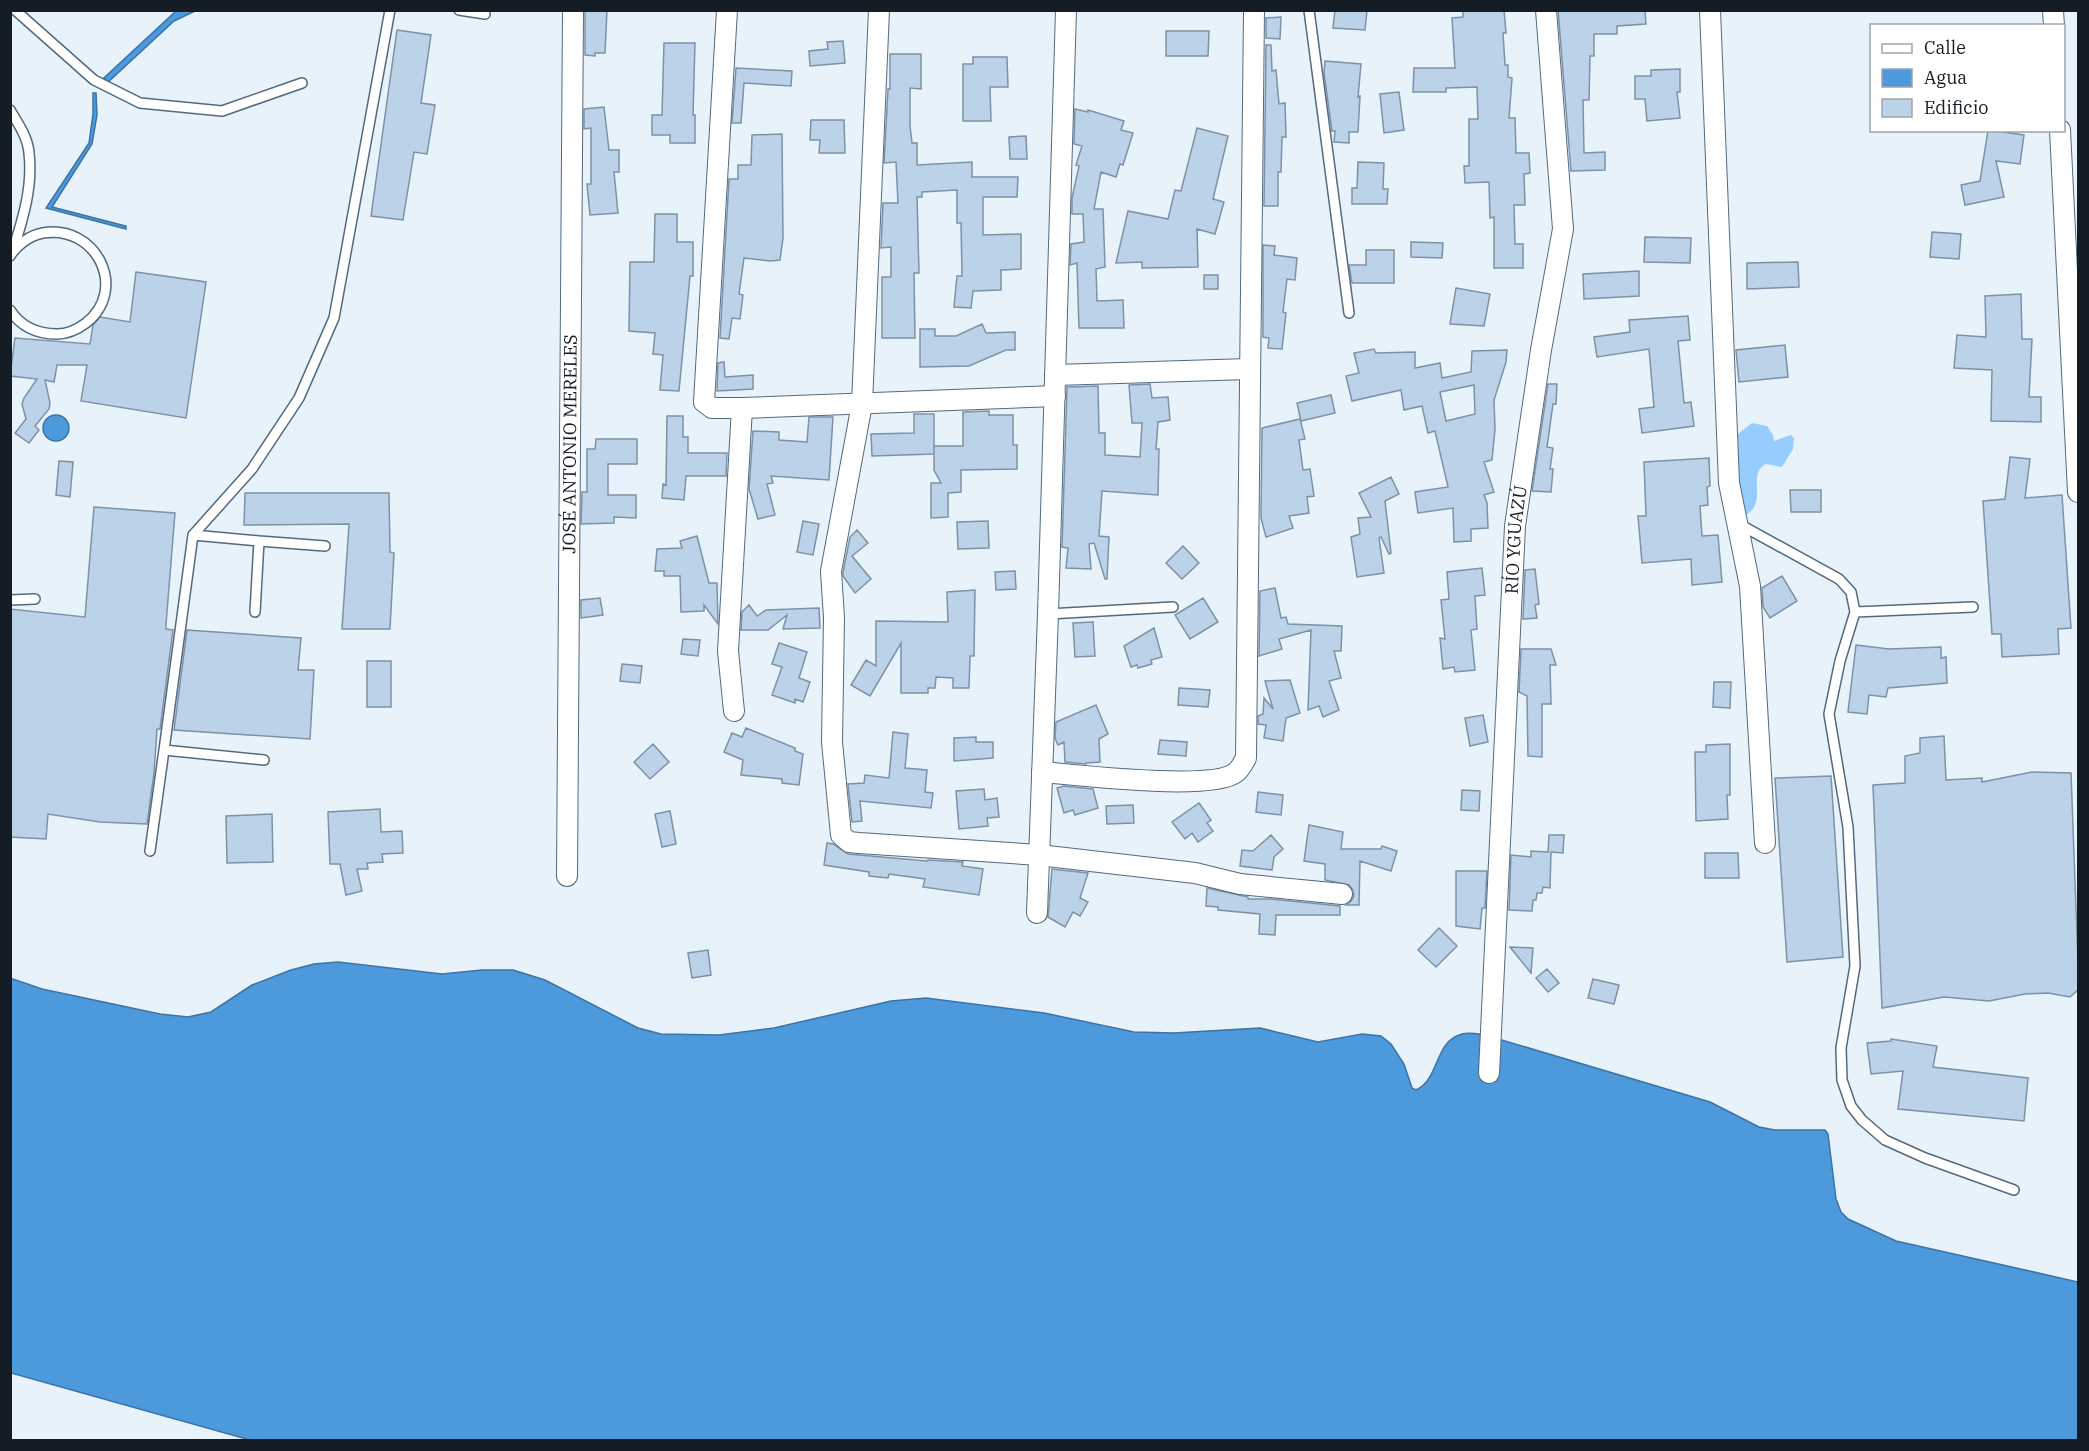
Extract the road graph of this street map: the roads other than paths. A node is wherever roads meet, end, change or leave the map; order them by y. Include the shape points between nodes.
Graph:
1 (15, 10) edge
2 (390, 10) edge
3 (459, 10) edge
4 (573, 10) edge
5 (727, 10) edge
6 (879, 10) edge
7 (1066, 10) edge
8 (1254, 10) edge
9 (1309, 10) edge
10 (1546, 10) edge
11 (1710, 10) edge
12 (485, 14) dead end
13 (302, 83) dead end
14 (10, 110) edge
15 (2060, 132) edge
16 (12, 254) edge
17 (10, 310) edge
18 (1349, 313) dead end
19 (1249, 369) junction
20 (1055, 375) junction
21 (1055, 396) junction
22 (862, 404) junction
23 (742, 408) junction
24 (2079, 492) edge
25 (1737, 523) junction
26 (193, 535) junction
27 (259, 541) junction
28 (325, 546) dead end
29 (35, 599) dead end
30 (10, 600) edge
31 (1973, 607) dead end
32 (1173, 608) dead end
33 (255, 612) dead end
34 (1855, 612) junction
35 (1048, 614) junction
36 (734, 711) dead end
37 (164, 750) junction
38 (264, 760) dead end
39 (1042, 772) junction
40 (1765, 843) dead end
41 (150, 851) dead end
42 (1039, 855) junction
43 (567, 876) dead end
44 (1342, 894) dead end
45 (1037, 914) dead end
46 (1489, 1073) dead end
47 (2014, 1190) dead end

1 - 13 lane via 94,80 140,103 222,111
2 - 26 lane via 334,318 299,398 252,469
3 - 12 lane
4 - 43 street, JOSÉ ANTONIO MERELES
5 - 23 street via 704,402 712,408
6 - 22 street
7 - 20 street
8 - 19 street
9 - 18 lane
10 - 46 street, RÍO YGUAZÚ via 1563,229 1515,526
11 - 25 street via 1729,483
14 - 16 lane via 29,152 25,211
15 - 24 street
16 - 17 lane via 38,234 69,234 85,241 97,254 106,287 102,304 92,318 78,329 62,334 44,334 28,328
19 - 20 street
19 - 39 street via 1246,758 1235,774 1218,780 1179,782
20 - 21 street
21 - 22 street
21 - 35 street
22 - 23 street
22 - 42 street via 831,571 832,742 841,835 858,843
23 - 36 street via 728,651
25 - 34 lane via 1839,579 1851,592
25 - 40 street via 1750,586
26 - 27 lane
26 - 37 lane
27 - 28 lane
27 - 33 lane
29 - 30 lane
31 - 34 lane
32 - 35 lane
34 - 47 lane via 1829,714 1848,827 1855,966 1841,1048 1842,1080 1851,1106 1885,1140
35 - 39 street
37 - 38 lane
37 - 41 lane
39 - 42 street
42 - 44 street via 1195,873 1240,884
42 - 45 street

